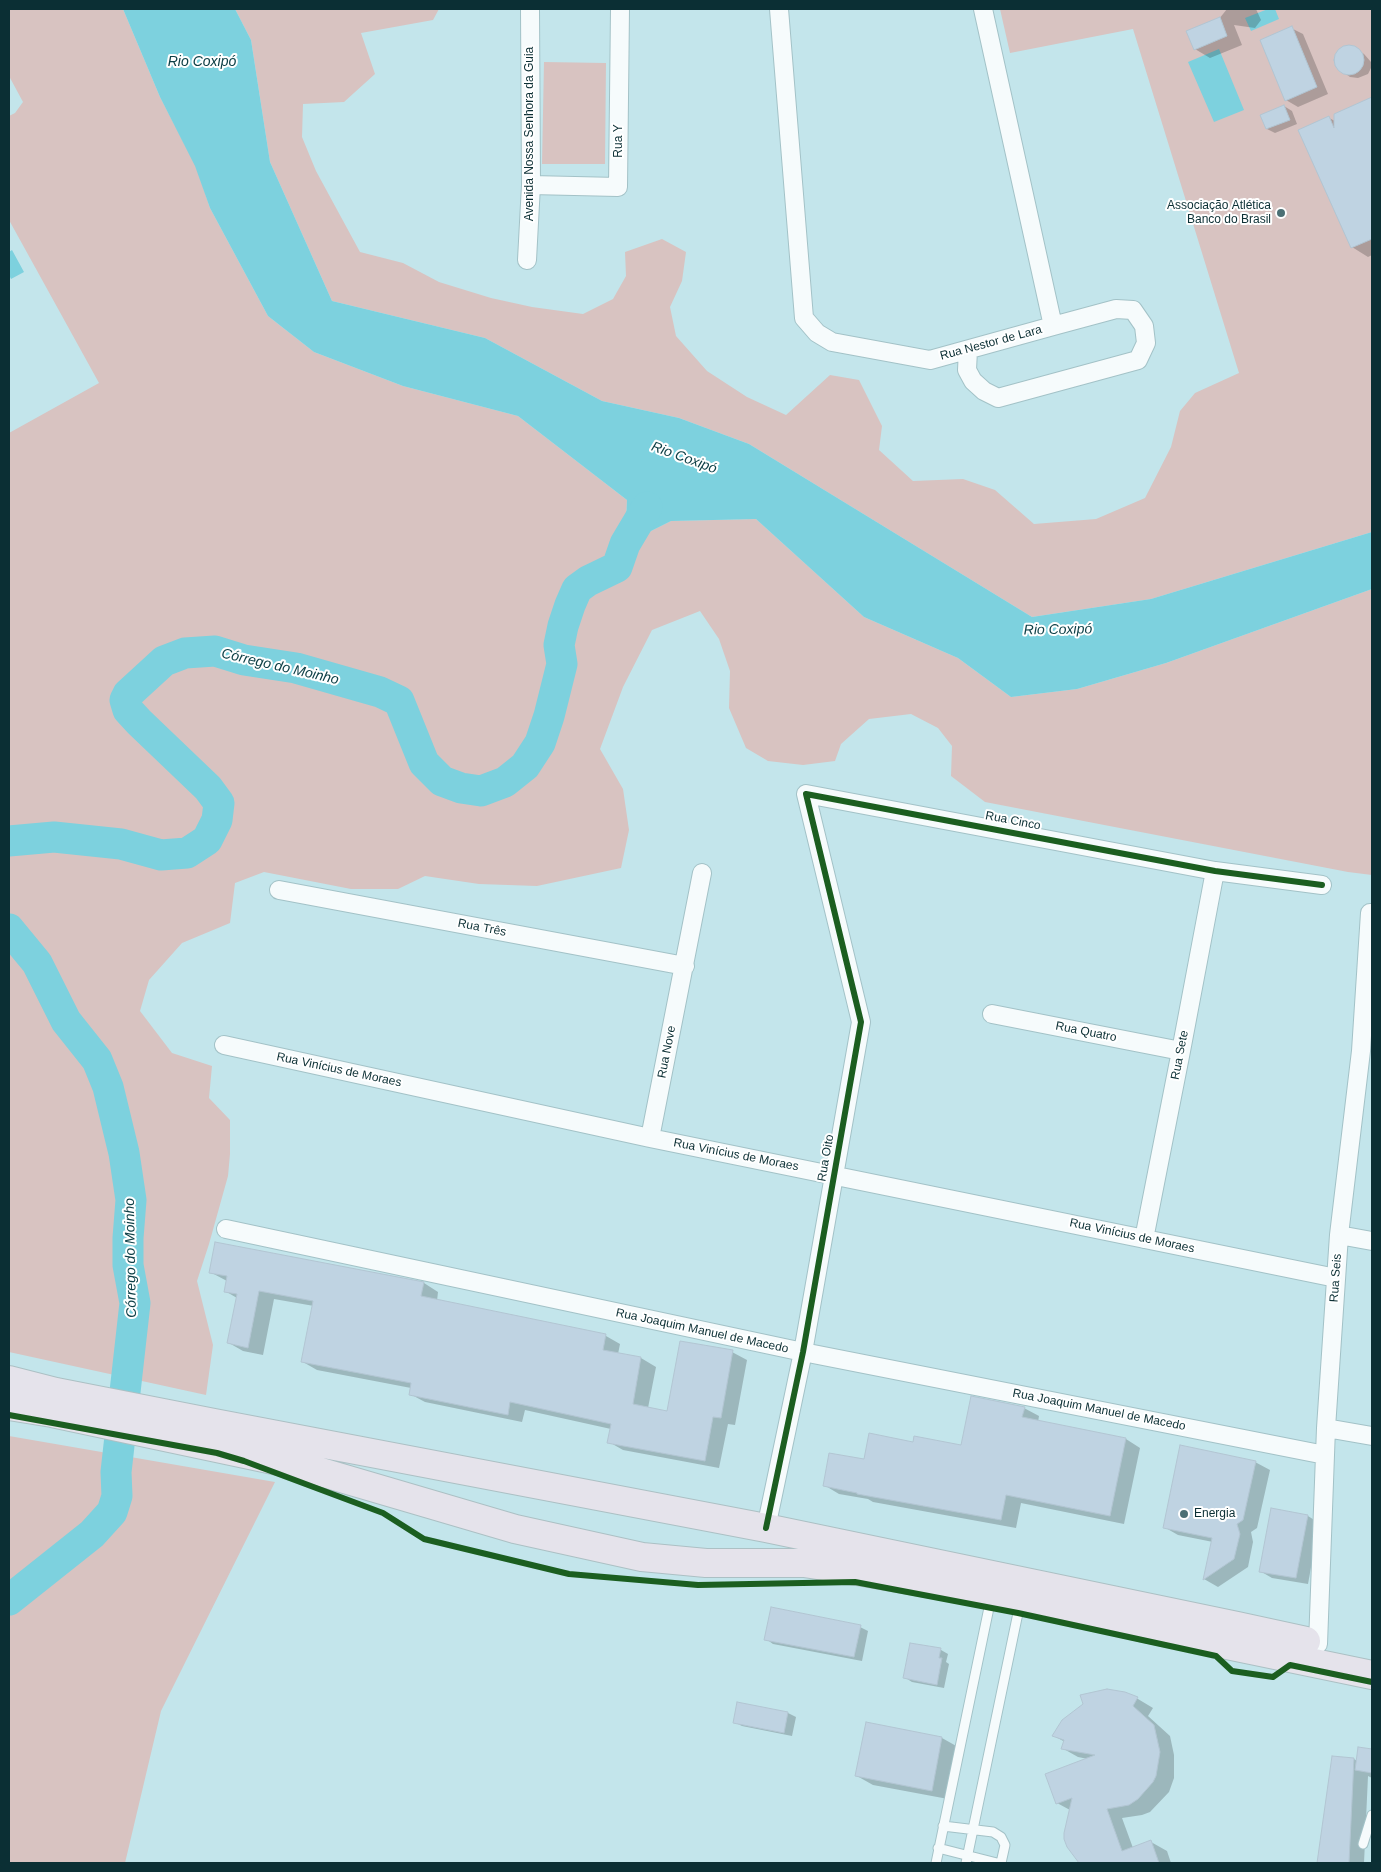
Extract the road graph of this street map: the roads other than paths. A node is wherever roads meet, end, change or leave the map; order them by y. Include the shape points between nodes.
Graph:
1 (530, 9) edge
2 (620, 9) edge
3 (779, 9) edge
4 (983, 9) edge
5 (531, 185) junction
6 (527, 260) dead end
7 (1053, 326) junction
8 (968, 350) junction
9 (806, 794) joint
10 (1215, 871) junction
11 (702, 873) dead end
12 (1322, 885) dead end
13 (280, 890) dead end
14 (1370, 913) dead end
15 (685, 966) junction
16 (992, 1014) dead end
17 (224, 1045) dead end
18 (1181, 1051) junction
19 (1367, 1052) edge
20 (650, 1138) junction
21 (835, 1175) junction
22 (226, 1229) dead end
23 (1339, 1235) junction
24 (1144, 1239) junction
25 (1372, 1241) edge
26 (1336, 1278) junction
27 (803, 1352) junction
28 (9, 1380) edge
29 (54, 1403) junction
30 (9, 1406) edge
31 (1326, 1428) junction
32 (208, 1435) junction
33 (1372, 1436) edge
34 (1325, 1454) junction
35 (766, 1528) junction
36 (991, 1595) junction
37 (1023, 1600) junction
38 (1249, 1639) junction
39 (1318, 1644) junction
40 (1372, 1656) edge
41 (1372, 1674) edge
42 (1372, 1815) edge
43 (943, 1826) junction
44 (973, 1831) junction
45 (1364, 1844) dead end
46 (938, 1848) junction
47 (967, 1860) edge
48 (936, 1863) edge
49 (997, 1863) edge
50 (1000, 1863) edge

1 - 5 street, Avenida Nossa Senhora da Guia
2 - 5 street, Rua Y via 618,187
3 - 8 street, Rua Nestor de Lara via 804,318 817,333 832,342 930,360
4 - 7 street, Rua Nestor de Lara
5 - 6 street, Avenida Nossa Senhora da Guia
7 - 8 street, Rua Nestor de Lara
7 - 8 street via 1116,309 1133,310 1144,326 1146,342 1138,360 998,398 973,381 967,370
9 - 10 street, Rua Cinco
9 - 21 street, Rua Oito via 861,1022
10 - 12 street, Rua Cinco
10 - 18 street, Rua Sete
11 - 15 street, Rua Nove
13 - 15 street, Rua Três
14 - 19 street, Rua Seis
15 - 20 street, Rua Nove
16 - 18 street, Rua Quatro
17 - 20 street, Rua Vinícius de Moraes
18 - 24 street, Rua Sete
19 - 23 street, Rua Seis
20 - 21 street, Rua Vinícius de Moraes
21 - 24 street, Rua Vinícius de Moraes
21 - 27 street, Rua Oito
22 - 27 street, Rua Joaquim Manuel de Macedo
23 - 25 street
23 - 26 street, Rua Seis
24 - 26 street, Rua Vinícius de Moraes
26 - 31 street, Rua Seis
27 - 34 street, Rua Joaquim Manuel de Macedo
27 - 35 street, Rua Oito
28 - 29 main road
29 - 30 main road
29 - 32 main road
31 - 33 street
31 - 34 street, Rua Seis
32 - 35 main road
32 - 36 main road via 297,1465 515,1529 642,1557 706,1563 804,1564
34 - 39 street, Rua Seis
35 - 38 main road
36 - 37 main road
36 - 43 lane
37 - 38 main road via 1140,1627
37 - 44 lane
38 - 39 main road
38 - 41 main road
39 - 40 main road
42 - 45 lane
43 - 44 lane
43 - 46 lane
44 - 47 lane
44 - 50 lane via 993,1832 1001,1837 1005,1845
46 - 47 lane
46 - 48 lane
47 - 49 lane

